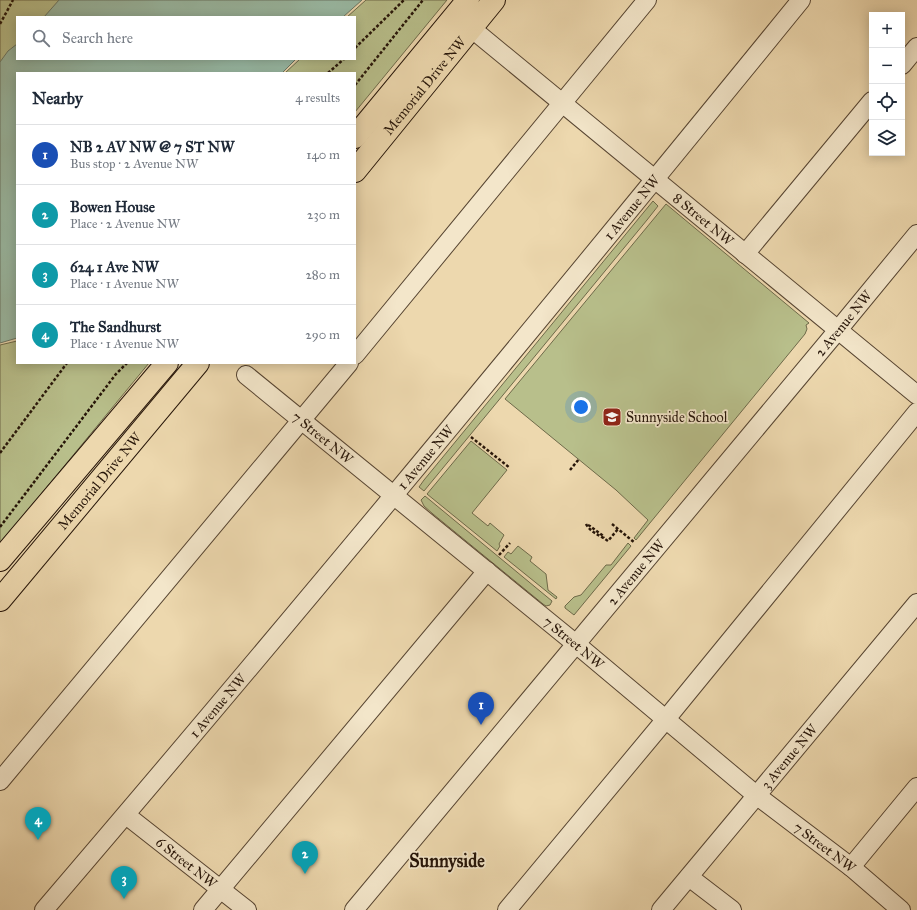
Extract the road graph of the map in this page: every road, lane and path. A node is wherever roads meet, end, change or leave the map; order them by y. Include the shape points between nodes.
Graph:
1 (14, 0) edge
2 (404, 0) edge
3 (423, 0) edge
4 (468, 0) edge
5 (494, 0) edge
6 (646, 0) edge
7 (801, 0) edge
8 (0, 24) edge
9 (471, 28) junction
10 (356, 47) edge
11 (917, 47) edge
12 (343, 60) edge
13 (905, 61) edge
14 (329, 72) edge
15 (356, 84) edge
16 (562, 103) junction
17 (869, 105) edge
18 (356, 136) edge
19 (356, 170) edge
20 (655, 180) junction
21 (917, 234) edge
22 (745, 254) junction
23 (838, 330) junction
24 (356, 354) edge
25 (66, 364) edge
26 (126, 364) edge
27 (166, 364) edge
28 (197, 364) edge
29 (348, 364) edge
30 (246, 375) dead end
31 (917, 395) edge
32 (917, 412) edge
33 (302, 420) junction
34 (471, 437) dead end
35 (0, 453) edge
36 (579, 459) dead end
37 (510, 468) dead end
38 (570, 470) dead end
39 (394, 496) junction
40 (612, 524) dead end
41 (587, 525) dead end
42 (0, 527) edge
43 (618, 529) junction
44 (510, 542) dead end
45 (635, 543) dead end
46 (499, 555) dead end
47 (0, 560) edge
48 (487, 571) junction
49 (0, 600) edge
50 (917, 603) edge
51 (576, 644) junction
52 (666, 719) junction
53 (0, 781) edge
54 (917, 787) edge
55 (756, 795) junction
56 (126, 815) junction
57 (851, 867) junction
58 (689, 876) junction
59 (220, 889) junction
60 (44, 910) edge
61 (203, 910) edge
62 (247, 910) edge
63 (354, 910) edge
64 (507, 910) edge
65 (661, 910) edge
66 (732, 910) edge
67 (901, 910) edge

1 - 8 path
2 - 10 path
3 - 15 path
4 - 18 main road, Memorial Drive NW
5 - 9 main road, Memorial Drive NW
6 - 16 street
7 - 20 street, 1 Avenue NW
9 - 16 street, 8 Street NW
9 - 19 main road, Memorial Drive NW
11 - 13 street
12 - 14 path
16 - 20 street, 8 Street NW
16 - 24 street
17 - 22 street
20 - 22 street, 8 Street NW
20 - 39 street, 1 Avenue NW
21 - 23 street, 2 Avenue NW
22 - 23 street, 8 Street NW
23 - 31 street, 8 Street NW
23 - 51 street, 2 Avenue NW
25 - 35 path
26 - 42 path
27 - 47 main road, Memorial Drive NW
28 - 49 main road, Memorial Drive NW
29 - 33 street
30 - 33 street, 7 Street NW
32 - 52 street
33 - 39 street, 7 Street NW
33 - 53 street
34 - 37 path
36 - 38 path
39 - 48 street, 7 Street NW
39 - 56 street, 1 Avenue NW
40 - 43 path
41 - 43 path via 600,538 608,541
43 - 45 path
44 - 46 path
48 - 51 street, 7 Street NW
48 - 59 street
50 - 55 street, 3 Avenue NW
51 - 52 street, 7 Street NW
51 - 63 street, 2 Avenue NW
52 - 55 street, 7 Street NW
52 - 64 street
54 - 57 street
55 - 57 street, 7 Street NW
55 - 58 street, 3 Avenue NW
56 - 59 street, 6 Street NW
56 - 60 street, 1 Avenue NW
57 - 67 street, 7 Street NW
58 - 65 street, 3 Avenue NW
58 - 66 street
59 - 61 street
59 - 62 street, 6 Street NW

